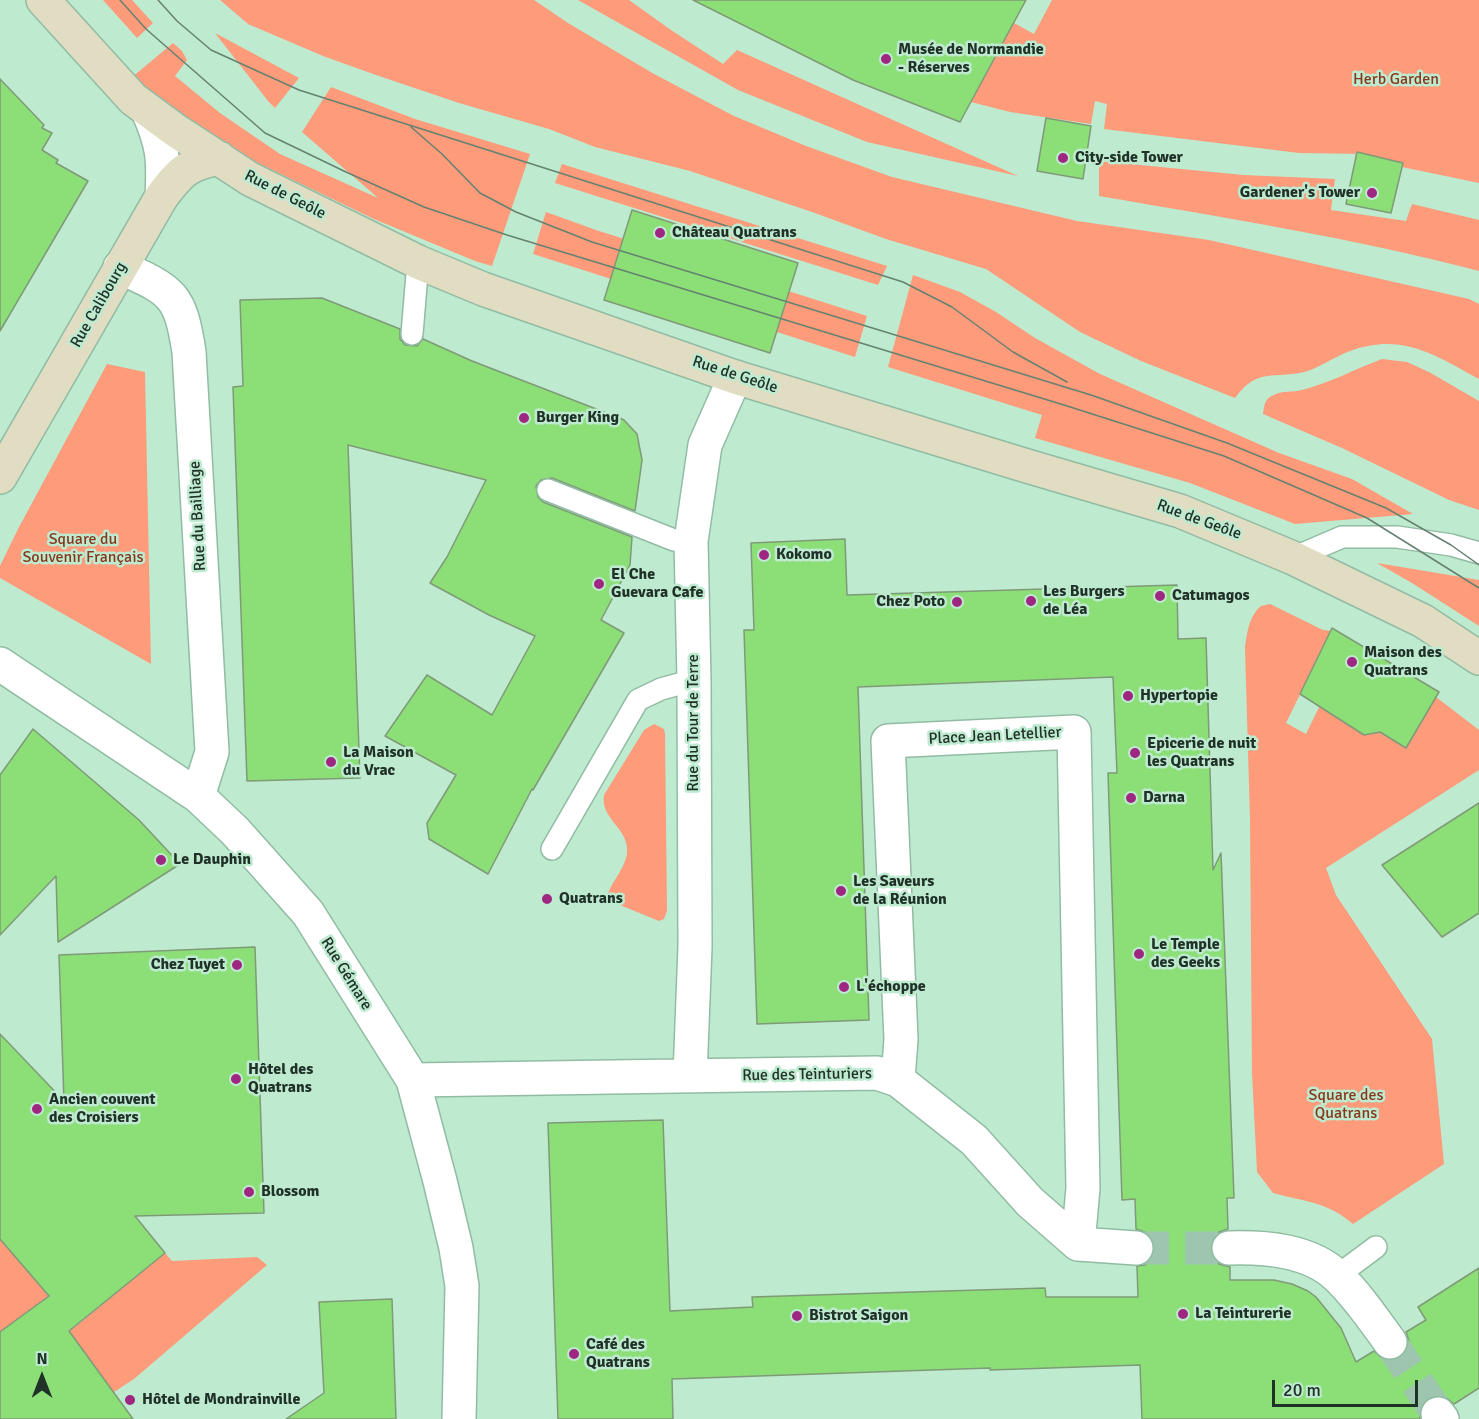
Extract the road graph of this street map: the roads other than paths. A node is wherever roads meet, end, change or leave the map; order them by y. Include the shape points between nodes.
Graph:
1 (43, 0) edge
2 (148, 111) junction
3 (219, 158) junction
4 (162, 196) junction
5 (418, 262) junction
6 (120, 267) junction
7 (412, 334) dead end
8 (735, 377) junction
9 (0, 477) edge
10 (548, 490) dead end
11 (691, 542) junction
12 (1479, 553) edge
13 (1293, 558) junction
14 (1479, 658) edge
15 (0, 664) edge
16 (694, 680) junction
17 (198, 796) junction
18 (552, 849) dead end
19 (690, 1076) junction
20 (413, 1080) junction
21 (898, 1080) junction
22 (1078, 1244) junction
23 (1376, 1247) dead end
24 (1136, 1248) tunnel mouth
25 (1229, 1248) tunnel mouth
26 (1341, 1280) junction
27 (1390, 1342) tunnel mouth
28 (459, 1419) edge

1 - 2 main road, Rue de Geôle
2 - 3 main road, Rue de Geôle
2 - 4 street via 164,162
3 - 4 main road, Rue Calibourg via 198,162 180,172
3 - 5 main road, Rue de Geôle via 250,179
4 - 6 main road, Rue Calibourg
5 - 7 lane
5 - 8 main road, Rue de Geôle via 483,289
6 - 9 main road, Rue Calibourg
6 - 17 street, Rue du Bailliage via 159,285 174,299 184,320 212,752
8 - 11 street, Rue du Tour de Terre via 705,445
8 - 13 main road, Rue de Geôle via 1180,511
10 - 11 lane via 674,540
11 - 16 street, Rue du Tour de Terre
12 - 13 lane via 1397,537 1342,537
13 - 14 main road, Rue de Geôle via 1423,621
15 - 17 street, Rue Gémare
16 - 18 lane via 661,688 638,700
16 - 19 street, Rue du Tour de Terre
17 - 20 street, Rue Gémare via 308,913
19 - 20 street, Rue des Teinturiers
19 - 21 street, Rue des Teinturiers via 877,1073
20 - 28 street, Rue Gémare via 462,1286
21 - 22 street, Rue des Teinturiers via 974,1140 1030,1202
21 - 22 street, Place Jean Letellier via 901,1039 888,741 1074,732 1083,1176
22 - 24 street
23 - 26 lane
25 - 26 street via 1278,1250 1301,1256
26 - 27 street

